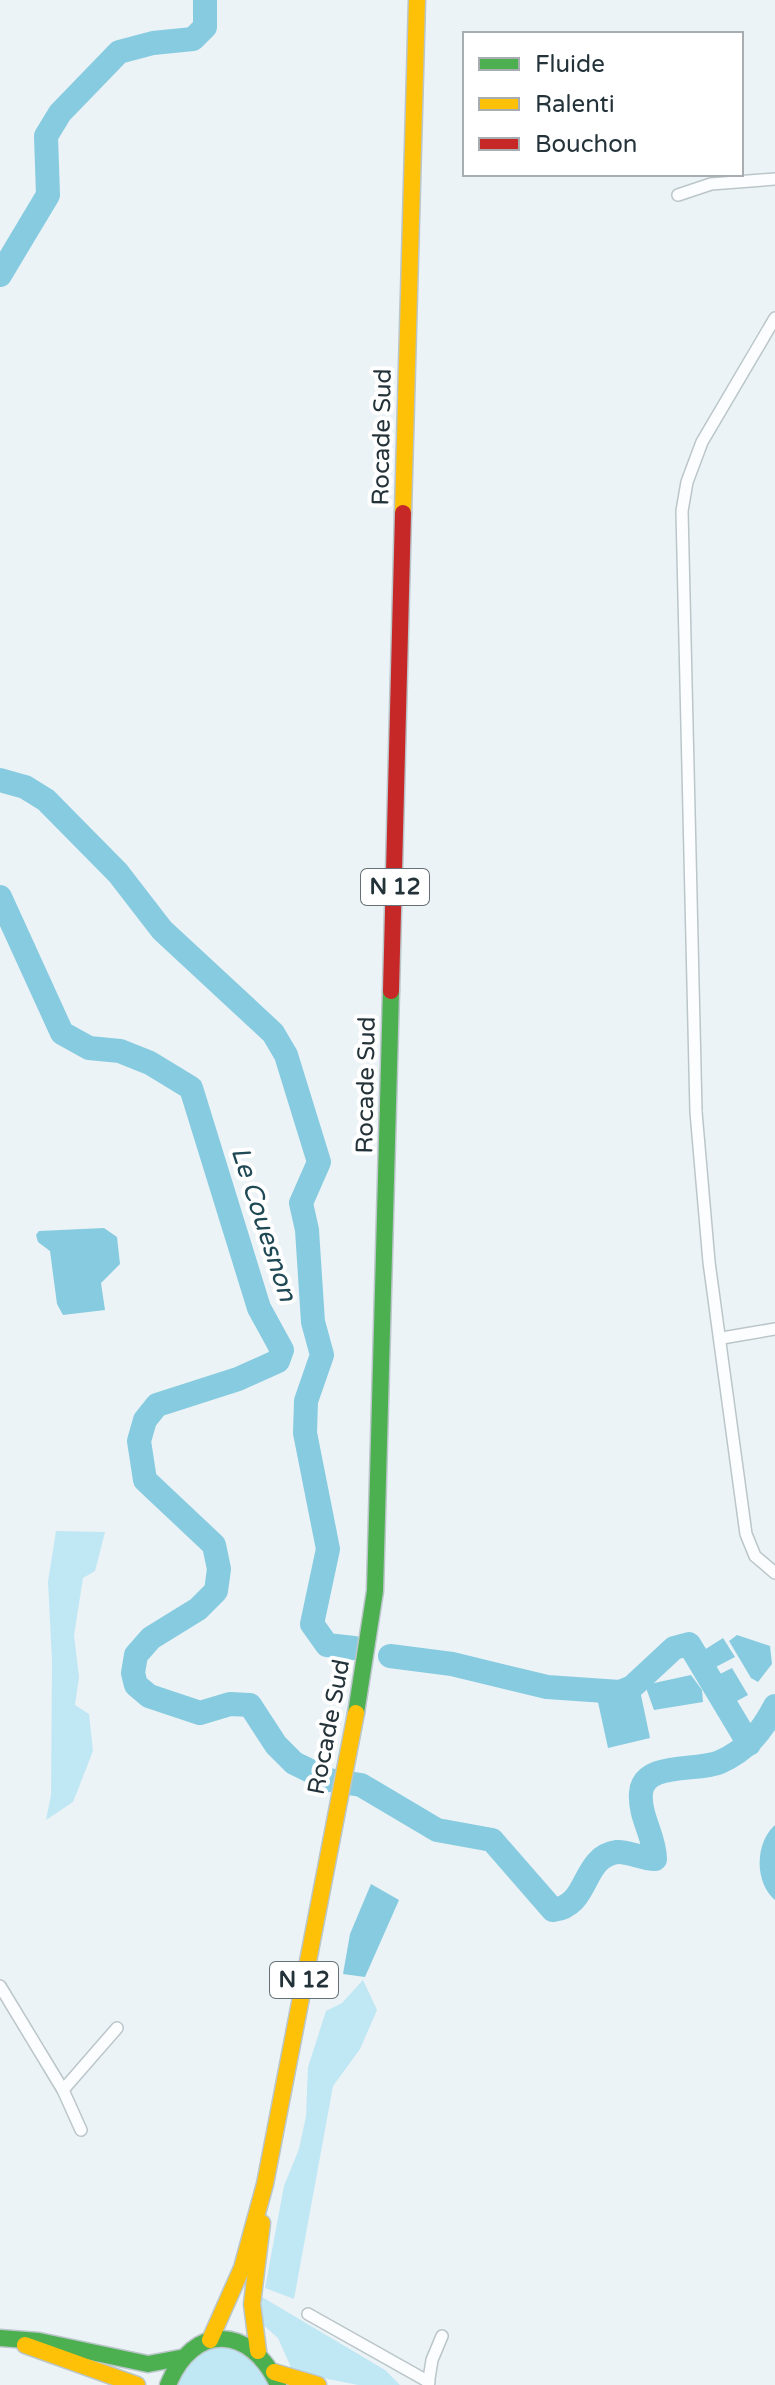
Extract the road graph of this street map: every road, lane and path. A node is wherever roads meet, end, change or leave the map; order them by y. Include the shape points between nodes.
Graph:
1 (417, 0) edge
2 (775, 179) edge
3 (678, 195) dead end
4 (775, 318) edge
5 (775, 1329) edge
6 (722, 1338) junction
7 (775, 1573) edge
8 (0, 1986) edge
9 (117, 2028) dead end
10 (63, 2090) junction
11 (81, 2130) dead end
12 (269, 2160) junction
13 (308, 2314) dead end
14 (442, 2336) dead end
15 (0, 2338) edge
16 (210, 2340) junction
17 (20, 2342) junction
18 (258, 2351) junction
19 (180, 2358) junction
20 (276, 2378) edge
21 (429, 2384) edge
22 (137, 2385) edge
23 (168, 2385) edge
24 (318, 2385) edge

1 - 12 main road, Rocade Sud / N 12 via 380,1501 373,1604
2 - 3 street via 711,184
4 - 6 street via 702,442 682,511 696,1112 709,1262
5 - 6 street
6 - 7 street via 746,1534 755,1556
8 - 10 street
9 - 10 street
10 - 11 street
12 - 16 main road, Rocade Sud / N 12 via 230,2299
12 - 18 main road, Rocade Sud / N 12 via 252,2308
13 - 21 street
14 - 21 street
15 - 17 main road
16 - 18 main road via 230,2339
16 - 19 main road
17 - 19 main road via 39,2341 148,2364
17 - 22 main road
18 - 20 main road
19 - 23 main road
20 - 24 main road

